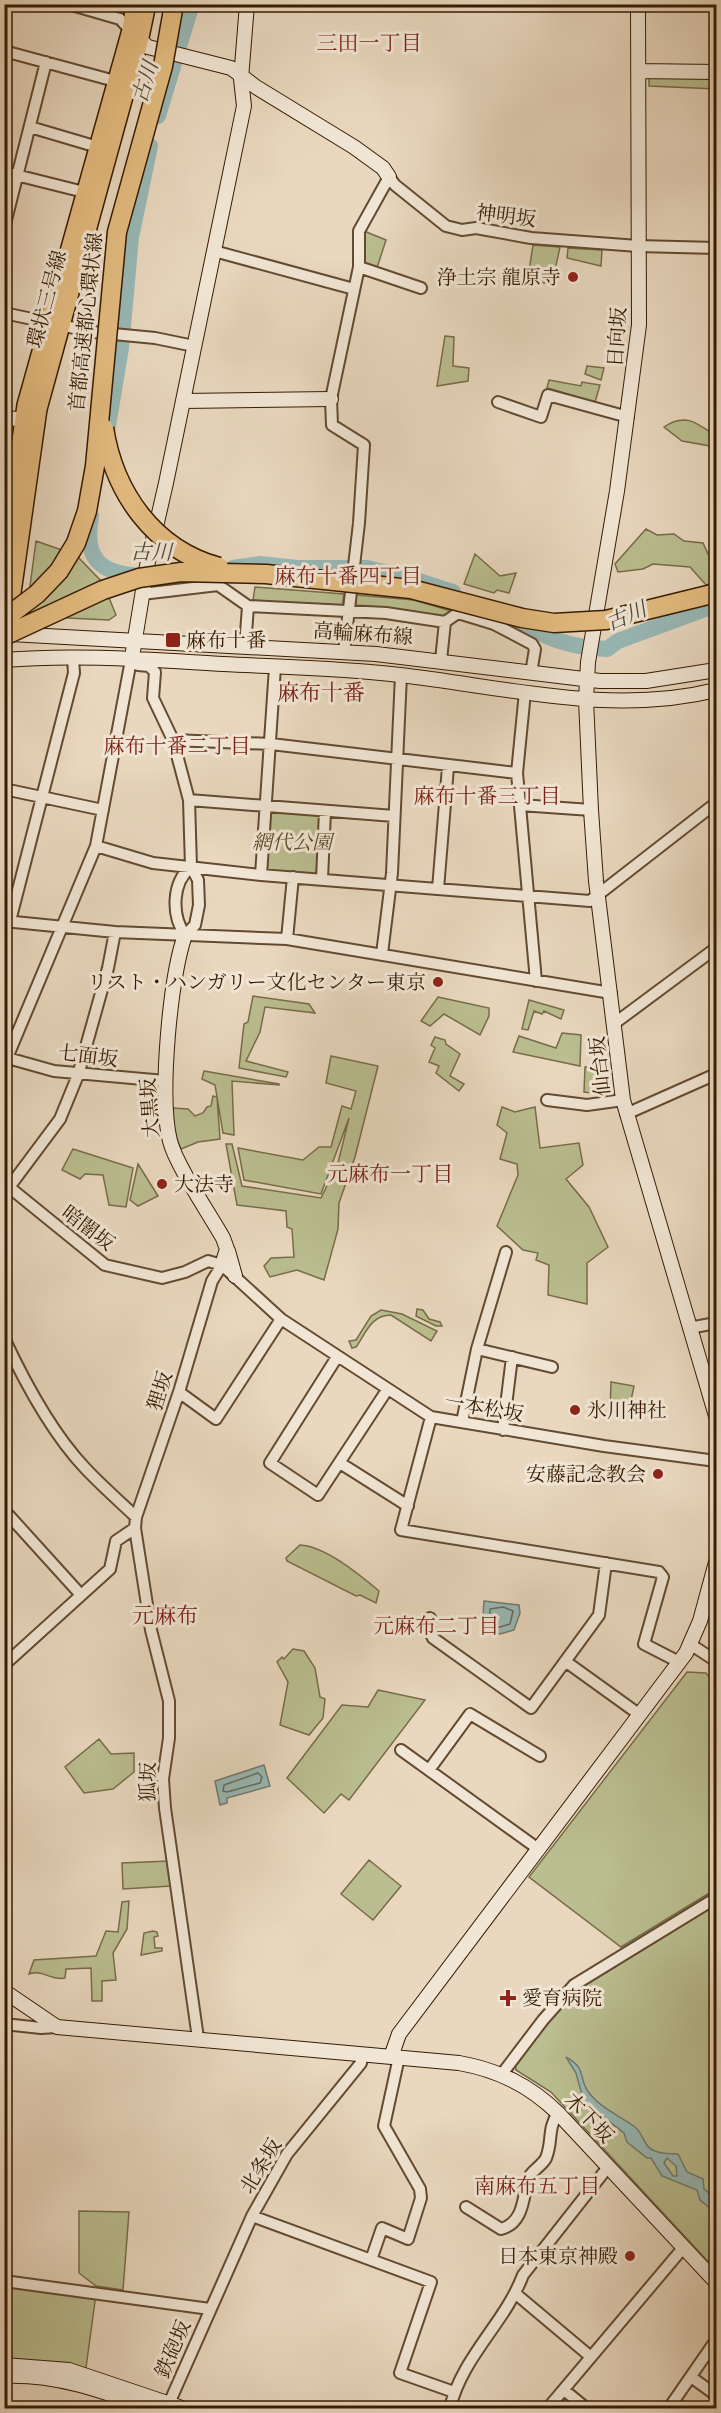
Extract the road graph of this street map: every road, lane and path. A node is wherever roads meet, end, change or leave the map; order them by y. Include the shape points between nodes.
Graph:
1 (68, 4) edge
2 (134, 4) edge
3 (148, 4) edge
4 (163, 4) edge
5 (174, 4) edge
6 (185, 4) edge
7 (247, 4) edge
8 (638, 4) edge
9 (130, 30) junction
10 (146, 45) junction
11 (4, 51) edge
12 (46, 62) junction
13 (638, 71) junction
14 (717, 72) edge
15 (241, 75) junction
16 (115, 81) junction
17 (148, 121) junction
18 (30, 127) junction
19 (103, 148) junction
20 (4, 172) edge
21 (18, 176) junction
22 (389, 177) junction
23 (84, 192) junction
24 (4, 228) edge
25 (638, 246) junction
26 (717, 248) edge
27 (214, 251) junction
28 (110, 257) junction
29 (73, 258) junction
30 (359, 267) junction
31 (421, 288) dead end
32 (354, 289) junction
33 (4, 313) edge
34 (55, 325) junction
35 (194, 346) junction
36 (331, 399) junction
37 (183, 401) junction
38 (498, 402) dead end
39 (4, 417) edge
40 (628, 417) junction
41 (29, 420) junction
42 (8, 550) edge
43 (351, 580) junction
44 (717, 593) edge
45 (410, 595) junction
46 (141, 597) junction
47 (717, 605) edge
48 (248, 606) junction
49 (349, 612) junction
50 (4, 613) edge
51 (446, 622) junction
52 (5, 636) edge
53 (134, 642) junction
54 (245, 646) junction
55 (344, 652) junction
56 (73, 659) junction
57 (4, 660) edge
58 (131, 660) junction
59 (441, 660) junction
60 (275, 667) junction
61 (717, 670) edge
62 (531, 673) junction
63 (401, 675) junction
64 (587, 680) junction
65 (717, 690) edge
66 (525, 692) junction
67 (586, 700) junction
68 (173, 740) junction
69 (271, 744) junction
70 (395, 760) junction
71 (448, 767) junction
72 (517, 773) junction
73 (4, 789) edge
74 (43, 796) junction
75 (189, 800) junction
76 (717, 803) edge
77 (520, 805) junction
78 (267, 806) junction
79 (103, 810) junction
80 (591, 810) junction
81 (325, 811) junction
82 (394, 816) junction
83 (96, 846) junction
84 (191, 867) junction
85 (261, 875) junction
86 (293, 877) junction
87 (322, 879) junction
88 (391, 885) junction
89 (438, 889) junction
90 (599, 895) junction
91 (528, 896) junction
92 (7, 921) edge
93 (62, 927) junction
94 (114, 932) junction
95 (185, 935) junction
96 (287, 939) junction
97 (717, 948) edge
98 (382, 954) junction
99 (536, 981) junction
100 (610, 993) junction
101 (615, 1023) junction
102 (6, 1060) edge
103 (78, 1074) junction
104 (717, 1074) edge
105 (165, 1081) junction
106 (547, 1100) dead end
107 (624, 1107) junction
108 (6, 1188) edge
109 (227, 1249) junction
110 (506, 1252) dead end
111 (222, 1265) junction
112 (235, 1276) junction
113 (281, 1319) junction
114 (717, 1323) edge
115 (689, 1328) junction
116 (4, 1338) edge
117 (477, 1349) junction
118 (337, 1357) junction
119 (512, 1357) junction
120 (552, 1366) dead end
121 (387, 1390) junction
122 (179, 1392) junction
123 (717, 1416) edge
124 (431, 1417) junction
125 (462, 1422) junction
126 (503, 1430) junction
127 (717, 1461) edge
128 (340, 1463) junction
129 (408, 1506) junction
130 (4, 1510) edge
131 (136, 1516) junction
132 (135, 1528) junction
133 (717, 1562) edge
134 (606, 1563) junction
135 (81, 1595) junction
136 (430, 1618) dead end
137 (690, 1644) junction
138 (565, 1661) junction
139 (717, 1661) edge
140 (678, 1662) junction
141 (4, 1665) edge
142 (640, 1716) junction
143 (401, 1750) dead end
144 (540, 1755) dead end
145 (429, 1770) junction
146 (537, 1848) junction
147 (717, 1898) edge
148 (4, 1991) edge
149 (4, 2024) edge
150 (57, 2026) junction
151 (198, 2038) junction
152 (363, 2054) junction
153 (395, 2057) junction
154 (502, 2074) junction
155 (558, 2113) junction
156 (608, 2167) junction
157 (466, 2207) dead end
158 (252, 2216) junction
159 (683, 2248) junction
160 (371, 2260) junction
161 (5, 2281) edge
162 (717, 2282) edge
163 (4, 2287) edge
164 (516, 2294) junction
165 (210, 2309) junction
166 (717, 2340) edge
167 (591, 2357) junction
168 (4, 2365) edge
169 (4, 2376) edge
170 (691, 2377) junction
171 (564, 2390) junction
172 (454, 2392) junction
173 (717, 2396) edge
174 (173, 2407) edge
175 (148, 2409) edge
176 (450, 2409) edge
177 (548, 2409) edge
178 (586, 2409) edge
179 (669, 2409) edge

1 - 9 street via 120,19
2 - 9 main road, 環状三号線
3 - 10 main road, 環状三号線
4 - 28 highway, 首都高速都心環状線 via 118,184
5 - 17 highway, 首都高速都心環状線, bridge via 168,46
6 - 17 highway, bridge via 172,56
7 - 15 street
8 - 13 street, 日向坂
9 - 10 street
9 - 16 main road, 環状三号線
10 - 15 street via 225,65
10 - 19 main road, 環状三号線
11 - 12 street
12 - 16 street
12 - 18 street
13 - 14 street
13 - 25 street, 日向坂
15 - 22 street via 354,147
15 - 27 street via 244,106
16 - 19 main road, 環状三号線
17 - 28 highway, 首都高速都心環状線, bridge
18 - 19 street
18 - 21 street
19 - 23 main road, 環状三号線
19 - 29 main road, 環状三号線
20 - 21 street
21 - 23 street
21 - 24 street
22 - 25 street, 神明坂 via 446,226 531,238
22 - 30 street via 359,231
23 - 29 main road, 環状三号線
25 - 26 street, 神明坂
25 - 40 street, 日向坂 via 639,325
27 - 32 street
27 - 35 street
28 - 43 highway, bridge via 106,407 116,466 133,500 161,531 217,563
28 - 45 highway, bridge via 101,382 104,429 121,486 143,519 177,548 214,566
28 - 50 highway, 首都高速都心環状線, bridge via 90,466 80,521 56,568
28 - 52 highway, 首都高速都心環状線, bridge via 95,465 84,523 59,571
29 - 34 main road, 環状三号線
30 - 31 street
30 - 32 street
32 - 36 street
33 - 34 street
34 - 35 street
34 - 41 main road, 環状三号線
35 - 37 street
36 - 37 street
36 - 43 street via 332,425 364,445
37 - 46 street
38 - 40 street via 541,417 548,395
39 - 41 street
40 - 64 street, 日向坂
41 - 42 main road, 環状三号線
42 - 52 main road, 環状三号線
43 - 44 highway, bridge via 411,589 522,618 570,623 626,616
43 - 49 street
43 - 52 highway, bridge via 182,572 121,583
45 - 47 highway via 531,625 580,631 625,627
45 - 52 highway via 234,581 164,585
46 - 48 street via 218,585
46 - 53 street
48 - 49 street
48 - 54 street
49 - 51 street
49 - 55 street
51 - 59 street
51 - 62 street via 458,613 532,644 535,649
52 - 53 street, 高輪麻布線
53 - 54 street, 高輪麻布線
53 - 58 street
54 - 55 street, 高輪麻布線
55 - 59 street, 高輪麻布線
56 - 57 street, 高輪麻布線
56 - 58 street, 高輪麻布線
56 - 74 street via 74,673
58 - 60 street, 高輪麻布線
58 - 68 street via 134,665 149,666 155,672 153,698
58 - 79 street
59 - 62 street, 高輪麻布線
60 - 63 street, 高輪麻布線
60 - 69 street
61 - 64 street, 高輪麻布線 via 645,681
62 - 64 street, 高輪麻布線
63 - 66 street, 高輪麻布線
63 - 70 street
64 - 67 street, 仙台坂
65 - 67 street, 高輪麻布線 via 651,701
66 - 67 street, 高輪麻布線
66 - 72 street
67 - 80 street, 仙台坂
68 - 69 street
68 - 75 street
69 - 70 street
69 - 78 street
70 - 71 street
70 - 82 street
71 - 72 street
71 - 89 street
72 - 77 street
73 - 74 street
74 - 79 street
74 - 92 street
75 - 78 street
75 - 84 street
76 - 90 street
77 - 80 street
77 - 91 street
78 - 81 street
78 - 85 street
79 - 83 street
80 - 90 street, 仙台坂
81 - 82 street
81 - 87 street
82 - 88 street
83 - 84 street via 153,863
83 - 93 street
84 - 85 street
84 - 95 street via 198,880 199,905 195,925
84 - 95 street via 182,874 176,893 177,923
85 - 86 street
86 - 87 street
86 - 96 street
87 - 88 street
88 - 89 street
88 - 98 street
89 - 91 street
90 - 91 street via 590,901
90 - 100 street, 仙台坂
91 - 99 street
92 - 93 street
93 - 94 street
93 - 102 street
94 - 95 street
94 - 103 street via 108,968
95 - 96 street
95 - 105 street, 大黒坂 via 170,1020
96 - 98 street
97 - 101 street
98 - 99 street
99 - 100 street
100 - 101 street, 仙台坂
101 - 107 street, 仙台坂
102 - 103 street, 七面坂
103 - 105 street, 七面坂
103 - 108 street via 60,1119
104 - 107 street
105 - 109 street, 大黒坂 via 170,1141
106 - 107 street
107 - 115 street, 仙台坂
108 - 111 street, 暗闇坂 via 108,1267 162,1278 208,1261
109 - 111 street
109 - 112 street, 大黒坂
110 - 117 street
111 - 112 street, 一本松坂
111 - 122 street, 狸坂 via 212,1281
112 - 113 street, 一本松坂
113 - 118 street, 一本松坂
113 - 122 street via 216,1419
114 - 115 street
115 - 123 street, 仙台坂
116 - 131 street via 23,1380 70,1449
117 - 119 street
117 - 125 street
118 - 121 street, 一本松坂
118 - 128 street via 270,1463 318,1496
119 - 120 street
119 - 126 street
121 - 124 street, 一本松坂
121 - 128 street
122 - 131 street, 狸坂
124 - 125 street, 一本松坂
124 - 129 street
125 - 126 street, 一本松坂
126 - 127 street, 一本松坂
128 - 129 street
129 - 134 street via 402,1530
130 - 135 street
131 - 132 street, 狸坂
132 - 135 street via 116,1541 110,1569
132 - 151 street, 狐坂 via 151,1630 169,1701 163,1779 165,1808
133 - 137 street
134 - 138 street via 599,1615
134 - 140 street via 659,1572 663,1577 644,1644
135 - 141 street
136 - 138 street via 428,1628 433,1638 531,1708
137 - 139 street
137 - 140 street
138 - 142 street
140 - 142 street
142 - 146 street
143 - 145 street
144 - 145 street via 470,1714
145 - 146 street
146 - 153 street via 399,2034
147 - 154 street via 574,1985
148 - 150 street
149 - 150 street
150 - 151 street, 木下坂
151 - 152 street, 木下坂
152 - 153 street, 木下坂
152 - 158 street, 北条坂 via 361,2063 287,2154
153 - 154 street, 木下坂 via 459,2063
153 - 160 street via 384,2126 421,2198 408,2239 382,2228
154 - 155 street, 木下坂 via 529,2089
155 - 156 street, 木下坂
155 - 157 street via 550,2125 545,2159 529,2177 518,2216 501,2229
156 - 159 street, 木下坂
156 - 164 street via 523,2275
158 - 160 street
158 - 165 street, 北条坂
159 - 162 street, 木下坂
159 - 167 street
160 - 172 street via 431,2282 400,2373
161 - 163 street
161 - 165 street
164 - 167 street
164 - 172 street via 465,2368
165 - 174 street, 鉄砲坂
166 - 170 street
167 - 171 street
168 - 174 street via 69,2370
169 - 175 street via 81,2384
170 - 173 street
170 - 179 street
171 - 177 street
171 - 178 street
172 - 176 street

